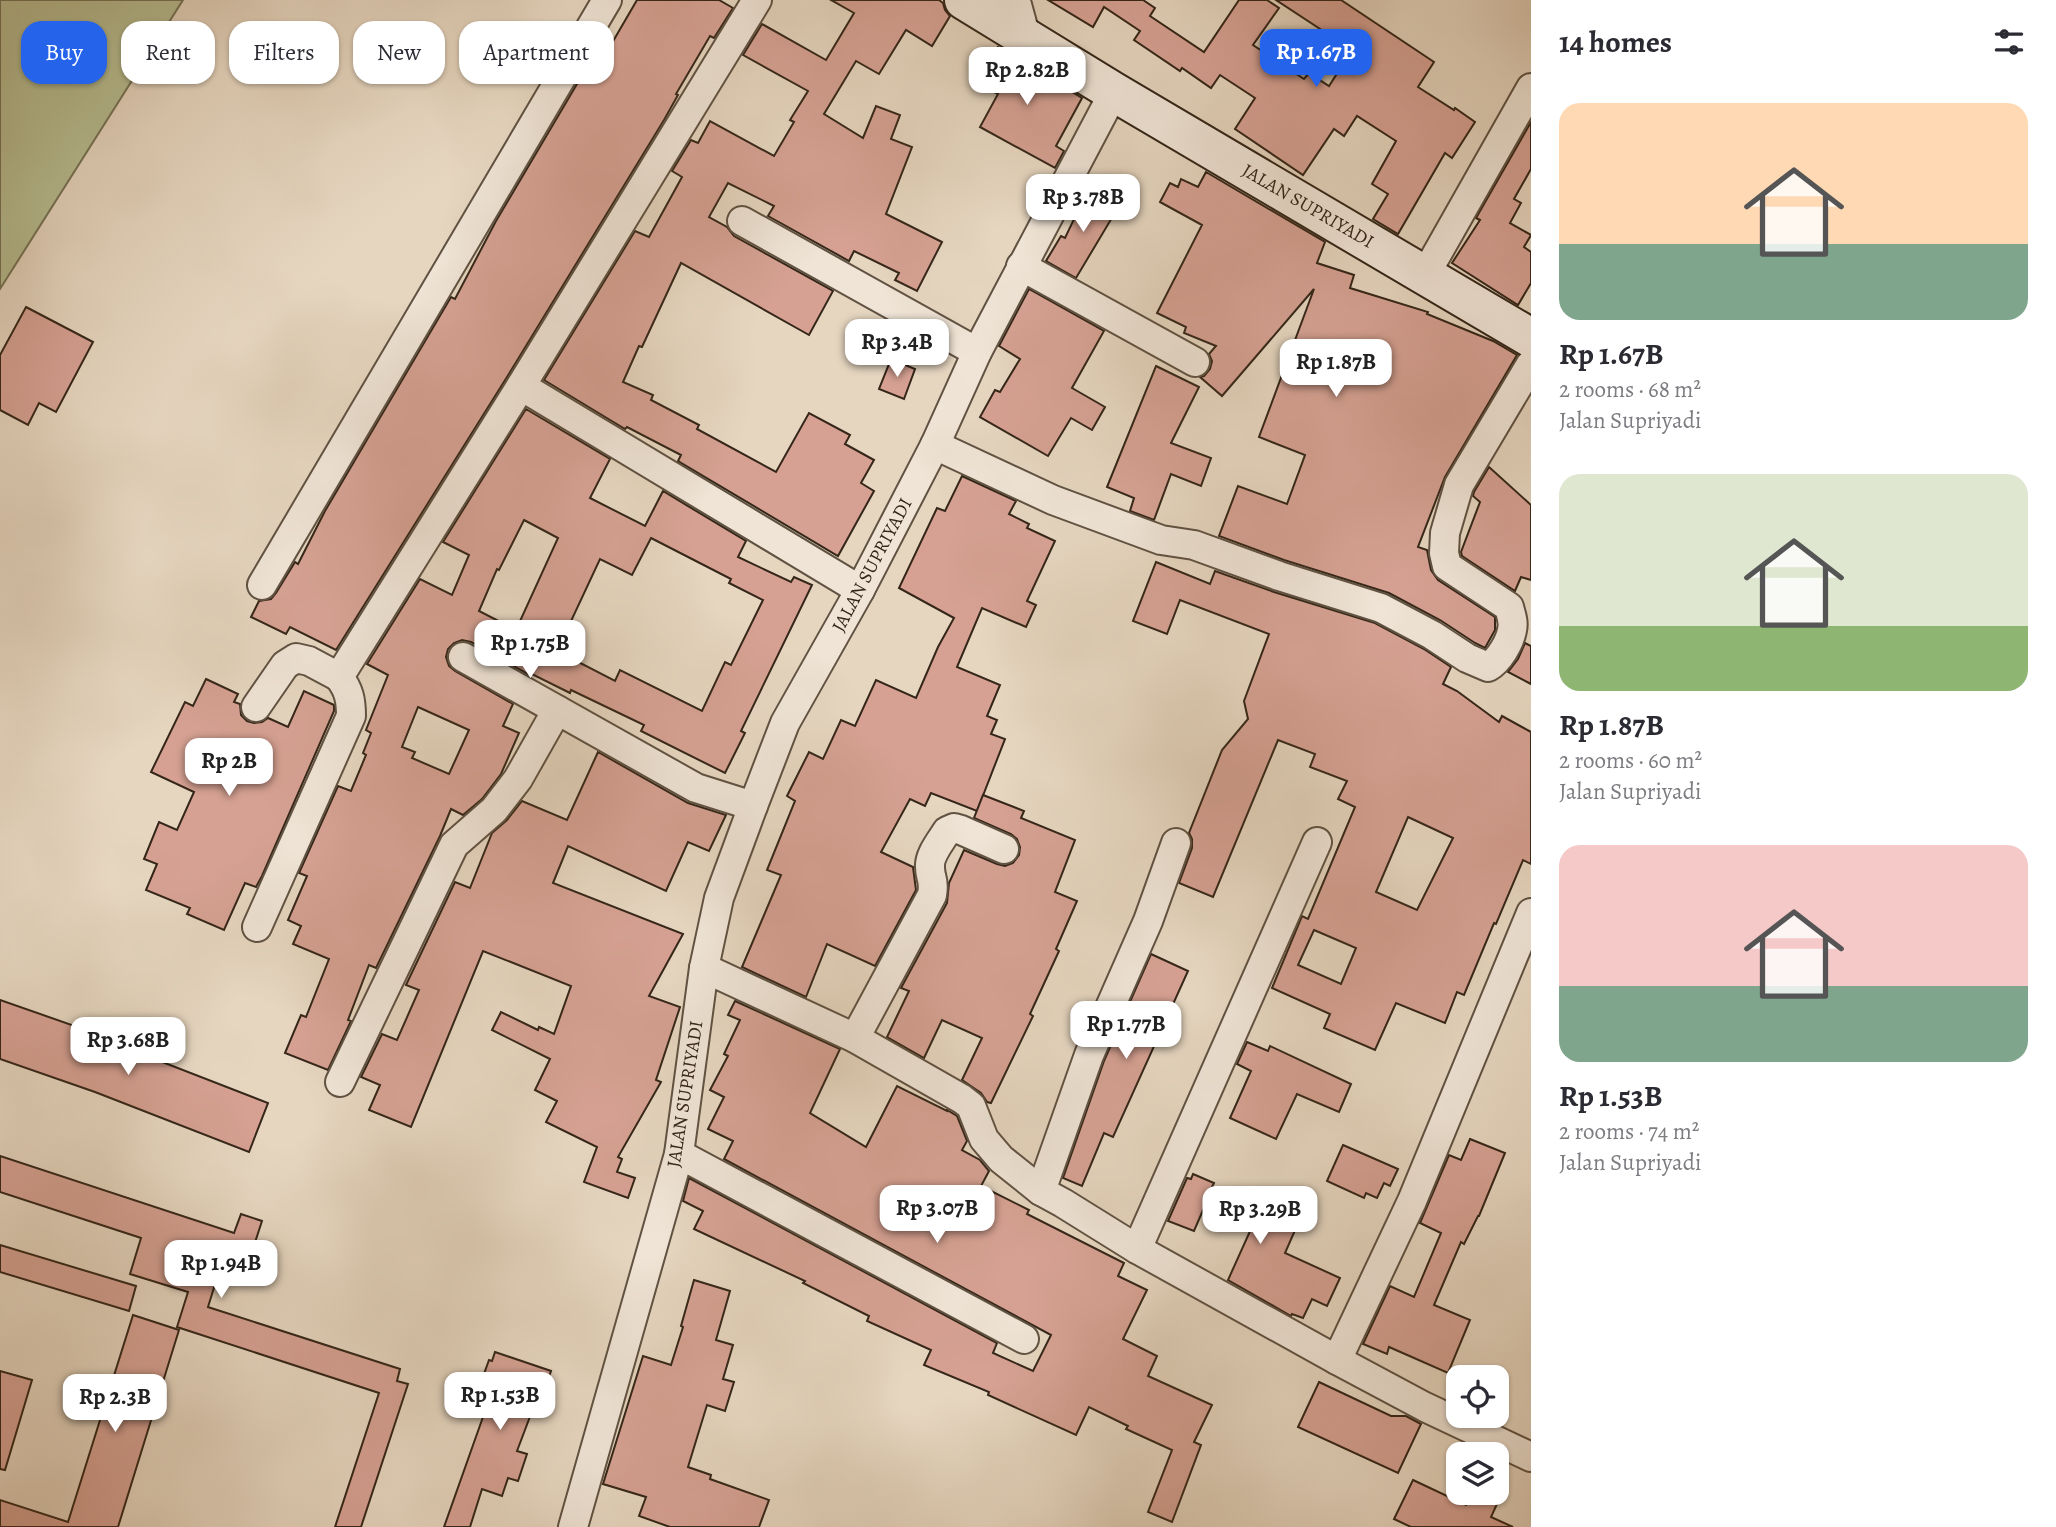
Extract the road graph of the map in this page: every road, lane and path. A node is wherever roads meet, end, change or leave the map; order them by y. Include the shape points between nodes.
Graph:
1 (607, 0) edge
2 (757, 0) edge
3 (964, 0) edge
4 (1014, 0) edge
5 (1026, 38) junction
6 (1531, 88) edge
7 (1114, 92) junction
8 (742, 221) dead end
9 (1021, 266) junction
10 (1424, 275) junction
11 (1531, 338) edge
12 (976, 352) junction
13 (1195, 362) dead end
14 (1531, 364) edge
15 (522, 386) junction
16 (935, 445) junction
17 (262, 585) dead end
18 (860, 590) junction
19 (463, 657) dead end
20 (339, 677) junction
21 (256, 707) dead end
22 (557, 710) junction
23 (753, 806) junction
24 (1317, 842) dead end
25 (1176, 843) dead end
26 (1004, 849) dead end
27 (1531, 913) edge
28 (257, 928) dead end
29 (704, 968) junction
30 (855, 1038) junction
31 (340, 1082) dead end
32 (679, 1154) junction
33 (1041, 1191) junction
34 (1137, 1249) junction
35 (1024, 1339) dead end
36 (1337, 1360) junction
37 (1531, 1457) edge
38 (573, 1527) edge

1 - 17 street
2 - 15 street
3 - 5 main road
4 - 5 street
5 - 7 main road
6 - 10 street
7 - 9 street, JALAN SUPRIYADI
7 - 10 main road, JALAN SUPRIYADI
8 - 12 street
9 - 12 street, JALAN SUPRIYADI
9 - 13 street
10 - 11 main road, JALAN SUPRIYADI
12 - 16 street, JALAN SUPRIYADI
14 - 16 street via 1458,485 1445,533 1447,566 1509,607 1512,631 1488,667 1381,608 1194,545 1161,540 1053,500
15 - 18 street
15 - 20 street
16 - 18 street, JALAN SUPRIYADI
18 - 23 street, JALAN SUPRIYADI via 785,723
19 - 22 street
20 - 21 street via 296,658 285,665
20 - 28 street via 348,688 351,716
22 - 23 street via 696,788
22 - 31 street via 502,800 454,845
23 - 29 street, JALAN SUPRIYADI via 719,898
24 - 34 street
25 - 33 street via 1148,921 1089,1055
26 - 30 street via 961,830 947,831 930,862 932,895
27 - 36 street via 1412,1200
29 - 30 street
29 - 32 street, JALAN SUPRIYADI
30 - 33 street via 971,1106 984,1139
32 - 35 street
32 - 38 street, JALAN SUPRIYADI
33 - 34 street
34 - 36 street
36 - 37 street

